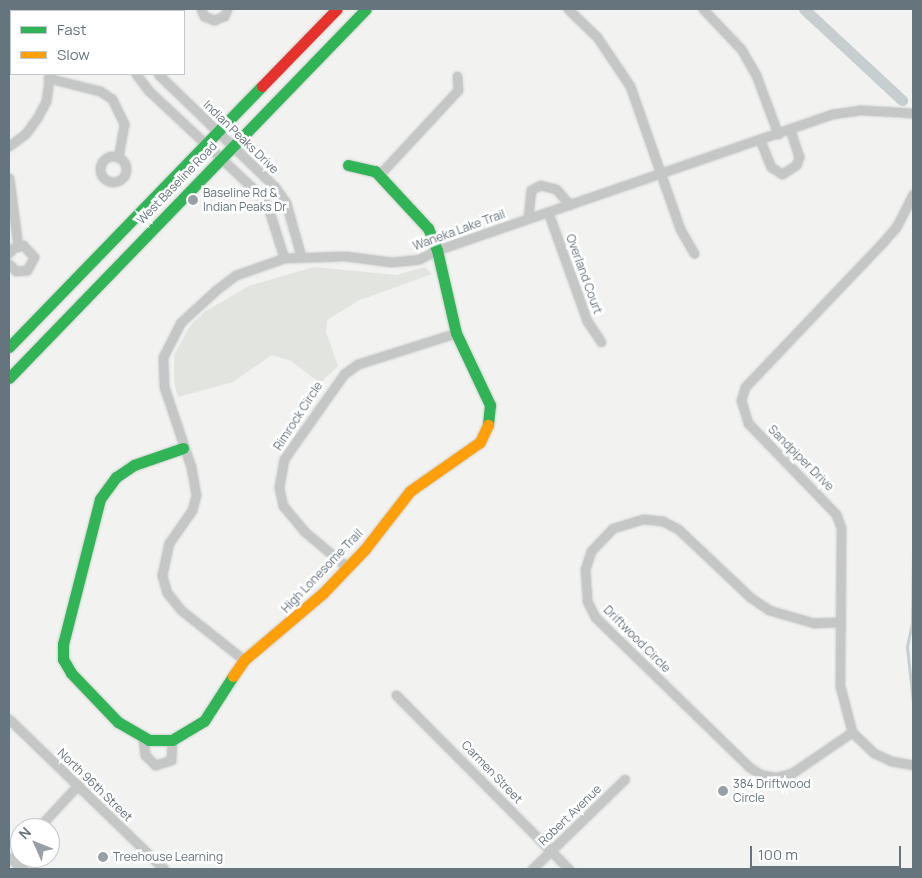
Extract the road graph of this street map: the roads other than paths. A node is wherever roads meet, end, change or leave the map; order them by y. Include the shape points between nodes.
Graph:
1 (200, 9) edge
2 (226, 9) edge
3 (337, 9) edge
4 (366, 9) edge
5 (568, 9) edge
6 (704, 9) edge
7 (137, 75) edge
8 (159, 75) edge
9 (49, 76) edge
10 (456, 76) dead end
11 (913, 113) edge
12 (790, 130) junction
13 (218, 132) junction
14 (778, 134) junction
15 (760, 140) junction
16 (206, 144) junction
17 (9, 146) edge
18 (233, 146) junction
19 (118, 157) dead end
20 (220, 159) junction
21 (348, 165) dead end
22 (379, 175) junction
23 (660, 175) junction
24 (9, 178) edge
25 (913, 194) edge
26 (570, 205) junction
27 (548, 212) junction
28 (528, 218) junction
29 (18, 246) junction
30 (437, 250) junction
31 (9, 253) edge
32 (694, 253) dead end
33 (301, 256) junction
34 (284, 258) junction
35 (9, 264) edge
36 (456, 333) junction
37 (601, 342) dead end
38 (9, 347) edge
39 (9, 378) edge
40 (183, 448) junction
41 (347, 567) junction
42 (838, 622) junction
43 (244, 660) junction
44 (396, 695) dead end
45 (9, 719) edge
46 (852, 732) junction
47 (143, 739) junction
48 (172, 740) junction
49 (913, 765) edge
50 (625, 779) dead end
51 (78, 785) junction
52 (47, 818) edge
53 (550, 850) junction
54 (164, 869) edge
55 (532, 869) edge
56 (569, 869) edge

1 - 2 street via 204,16 214,20 224,16
3 - 13 street, West Baseline Road
4 - 18 street, West Baseline Road
5 - 23 street via 597,37 630,86
6 - 14 street via 741,50 756,75
7 - 16 street
8 - 13 street, Indian Peaks Drive
9 - 17 street via 46,101 37,118 26,133
9 - 19 street via 100,91 112,99 124,124
10 - 22 street via 458,90
11 - 12 street, Waneka Lake Trail via 842,112
12 - 14 street, Waneka Lake Trail
12 - 15 street via 799,157 796,165 782,174 771,167
13 - 16 street, West Baseline Road
13 - 18 street, Indian Peaks Drive
14 - 15 street, Waneka Lake Trail
15 - 23 street, Waneka Lake Trail
16 - 20 street
16 - 38 street, West Baseline Road
18 - 20 street, West Baseline Road
18 - 33 street, Indian Peaks Drive via 275,187 286,204
20 - 34 street via 258,193 268,207
20 - 39 street, West Baseline Road
21 - 22 street via 375,171
22 - 30 street, High Lonesome Trail via 417,213 428,228
23 - 26 street, Waneka Lake Trail
23 - 32 street via 680,229
24 - 29 street
25 - 42 street, Sandpiper Drive via 890,235 745,387 741,400 748,423 836,514 840,528
26 - 27 street, Waneka Lake Trail
26 - 28 street via 556,189 540,185 531,190
27 - 28 street, Waneka Lake Trail
27 - 37 street, Overland Court via 587,322
28 - 30 street, Waneka Lake Trail
29 - 31 street
29 - 35 street via 32,251 34,262 21,272
30 - 33 street, Waneka Lake Trail via 419,259 392,262 345,256
30 - 36 street, High Lonesome Trail
33 - 34 street, Waneka Lake Trail
34 - 40 street, Waneka Lake Trail via 236,275 197,306 171,336 163,357 164,388
36 - 41 street, High Lonesome Trail via 490,405 489,423 480,442 410,492
36 - 41 street, Rimrock Circle via 358,364 344,374 284,459 280,487 283,506 305,532
40 - 43 street, Waneka Lake Trail via 192,467 196,495 192,510 169,543 162,575 167,593 181,610
40 - 47 street via 134,465 116,477 100,499 62,644 63,659 71,673 118,722
41 - 43 street, High Lonesome Trail via 292,622
42 - 46 street, Sandpiper Drive via 840,686
42 - 46 street, Driftwood Circle via 814,623 769,610 750,597 678,529 662,521 643,519 613,528 591,551 584,569 586,601 595,617 749,767 770,776 792,773
43 - 48 street, High Lonesome Trail via 204,721
44 - 53 street, Carmen Street
45 - 51 street, North 96th Street
46 - 49 street via 874,753 891,761
47 - 48 street
47 - 48 street via 145,755 155,765 171,760
50 - 53 street, Robert Avenue
51 - 52 street
51 - 54 street, North 96th Street
53 - 55 street, Robert Avenue
53 - 56 street, Carmen Street

